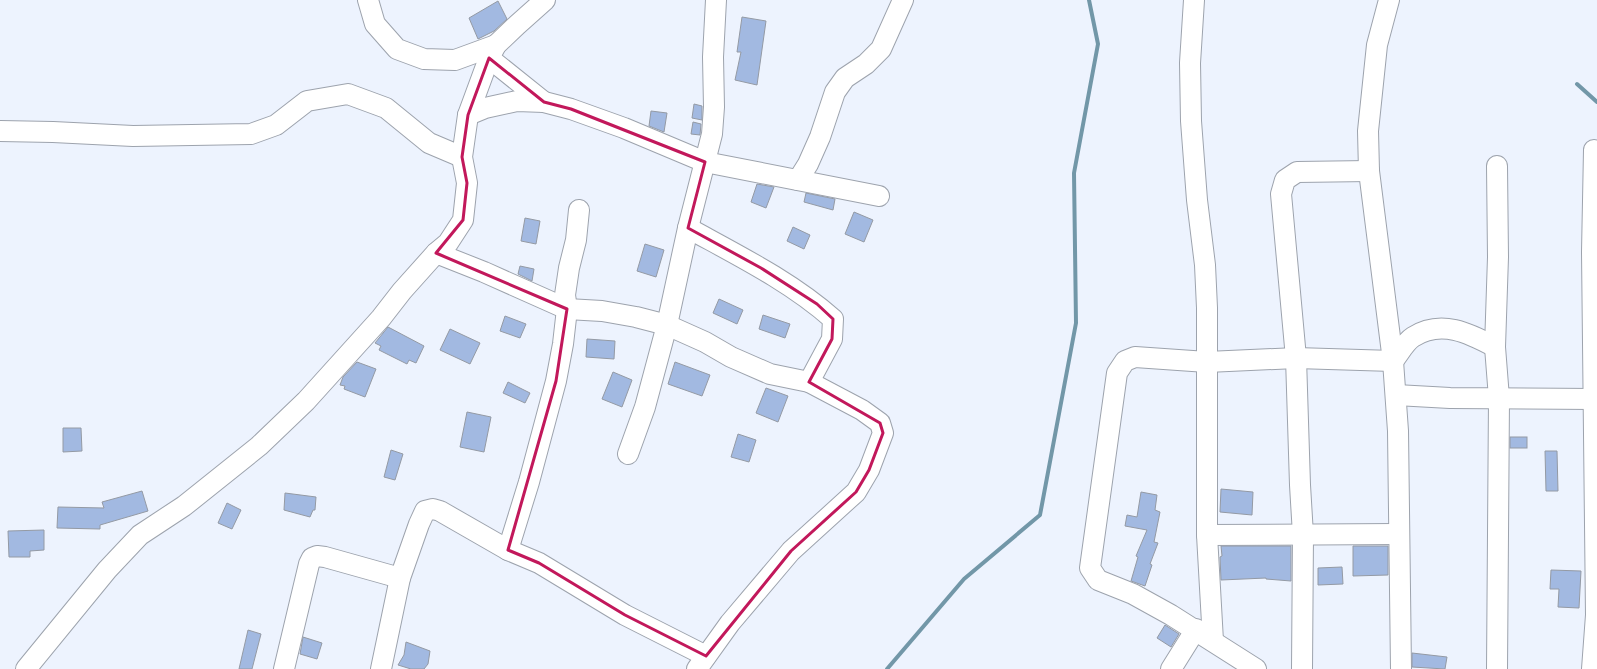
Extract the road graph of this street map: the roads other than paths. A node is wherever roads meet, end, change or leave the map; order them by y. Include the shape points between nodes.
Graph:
1 (368, 0) edge
2 (545, 0) edge
3 (716, 0) edge
4 (903, 0) edge
5 (1194, 0) edge
6 (1390, 0) edge
7 (492, 52) junction
8 (544, 102) junction
9 (468, 115) junction
10 (0, 132) edge
11 (1594, 150) dead end
12 (462, 157) junction
13 (706, 162) junction
14 (1497, 166) dead end
15 (1369, 171) junction
16 (798, 180) junction
17 (879, 196) dead end
18 (579, 210) dead end
19 (688, 228) junction
20 (436, 253) junction
21 (567, 309) junction
22 (668, 325) junction
23 (1495, 347) junction
24 (1296, 358) junction
25 (1393, 361) junction
26 (1207, 362) junction
27 (809, 382) junction
28 (1396, 395) junction
29 (1499, 398) junction
30 (1595, 399) junction
31 (628, 454) dead end
32 (1398, 534) junction
33 (1207, 535) junction
34 (1303, 535) junction
35 (508, 550) junction
36 (400, 578) junction
37 (1196, 629) junction
38 (1213, 641) junction
39 (702, 663) edge
40 (26, 669) edge
41 (284, 669) edge
42 (382, 669) edge
43 (1171, 669) edge
44 (1256, 669) edge
45 (1302, 669) edge
46 (1400, 669) edge
47 (1497, 669) edge
48 (1592, 669) edge

1 - 7 street via 375,24 397,49 424,59 455,60
2 - 7 street via 517,24
3 - 13 street via 714,107
4 - 16 street via 881,49 866,64 845,78 835,92 820,137
5 - 26 street via 1190,64 1191,121 1196,200 1205,265
6 - 15 street via 1377,45 1368,131
7 - 8 street
7 - 9 street
8 - 9 street via 517,101 485,108
8 - 13 street via 579,111
9 - 12 street
10 - 12 street via 133,136 251,134 276,124 307,101 348,94 386,108 429,143
11 - 30 street via 1592,252
12 - 20 street via 467,183 463,220 448,243
13 - 16 street
13 - 19 street
14 - 23 street via 1498,257
15 - 24 street via 1297,172 1285,180 1281,194
15 - 25 street
16 - 17 street
18 - 21 street via 576,240 569,268
19 - 22 street
19 - 27 street via 761,268 817,304 833,319 832,339
20 - 21 street
20 - 40 street via 306,401 259,446 184,506 140,535 107,570
21 - 22 street via 636,317
21 - 35 street via 556,381
22 - 27 street via 705,342 731,358 770,374
22 - 31 street via 645,407
23 - 25 street via 1475,336 1454,329 1441,328 1428,330 1412,338
23 - 29 street
24 - 25 street
24 - 26 street
24 - 34 street
25 - 28 street
26 - 33 street
26 - 37 street via 1135,357 1125,361 1117,373 1090,568 1098,580 1133,594
27 - 39 street via 862,410 880,423 883,433 869,470 856,492 791,551 730,624
28 - 29 street
28 - 32 street
29 - 30 street
29 - 47 street
30 - 48 street via 1596,615
32 - 34 street
32 - 46 street
33 - 34 street
33 - 38 street
34 - 45 street
35 - 36 street via 440,511 425,511
35 - 39 street via 539,563
36 - 41 street via 325,557 312,558
36 - 42 street
37 - 38 street
37 - 43 street
38 - 44 street

